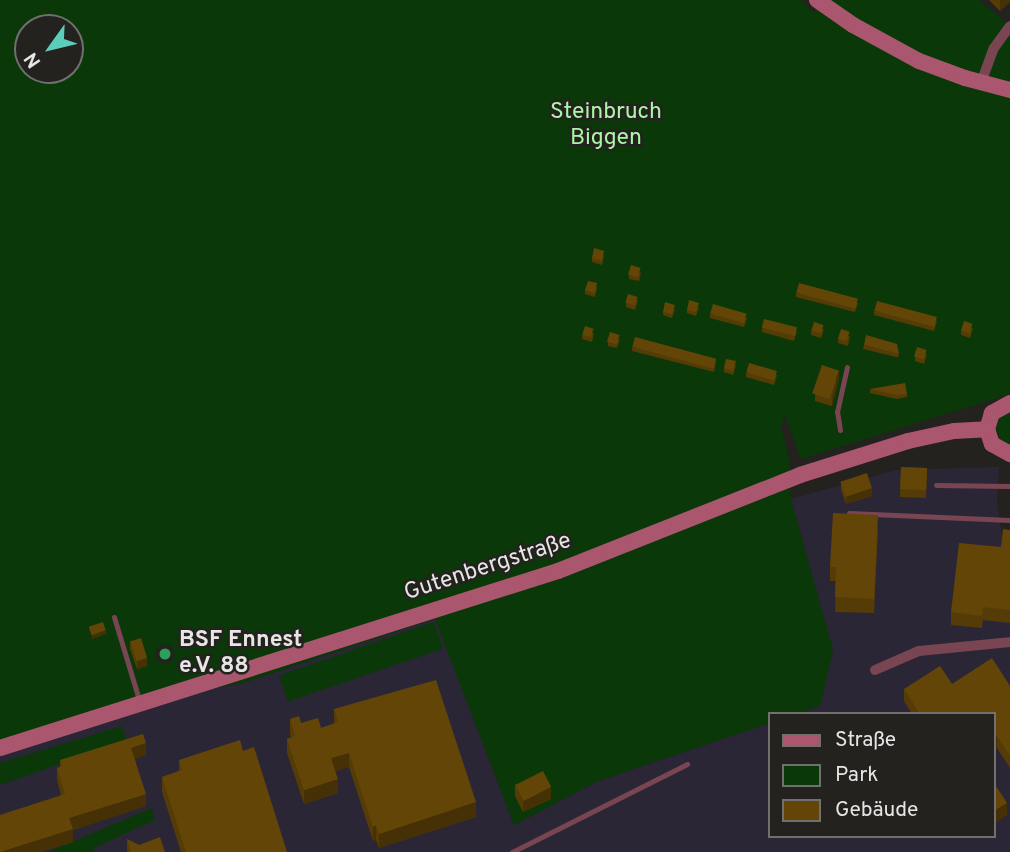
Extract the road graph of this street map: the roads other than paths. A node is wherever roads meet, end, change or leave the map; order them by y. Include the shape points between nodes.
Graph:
1 (817, 0) edge
2 (1010, 26) edge
3 (981, 83) junction
4 (1010, 90) edge
5 (847, 367) dead end
6 (1010, 403) edge
7 (987, 429) junction
8 (840, 430) dead end
9 (1010, 454) edge
10 (936, 485) dead end
11 (1010, 486) edge
12 (849, 513) edge
13 (1010, 520) edge
14 (114, 617) dead end
15 (1010, 642) edge
16 (875, 670) dead end
17 (140, 703) junction
18 (0, 748) edge
19 (687, 764) dead end
20 (512, 852) edge

1 - 3 main road via 908,56
2 - 3 street via 993,48
3 - 4 main road
5 - 8 lane via 837,412
6 - 7 main road via 992,413
7 - 9 main road via 992,444
7 - 17 main road, Gutenbergstraße via 908,441 812,471 558,571
10 - 11 lane
12 - 13 lane
14 - 17 lane
15 - 16 street via 919,651
17 - 18 main road, Gutenbergstraße
19 - 20 lane

